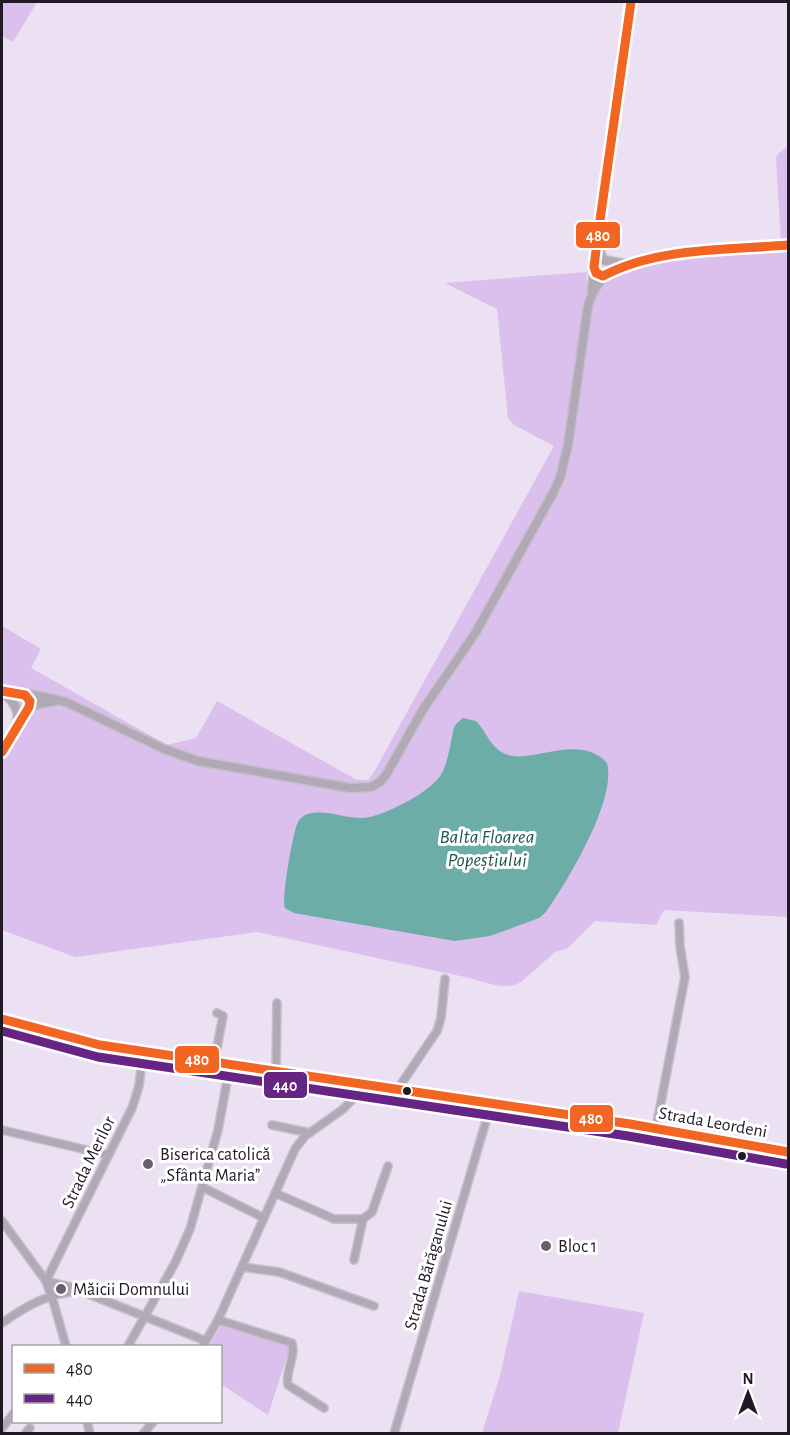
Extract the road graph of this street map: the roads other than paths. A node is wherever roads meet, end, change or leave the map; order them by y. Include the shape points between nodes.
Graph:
1 (631, 2) edge
2 (789, 245) edge
3 (600, 264) junction
4 (629, 264) junction
5 (607, 274) junction
6 (592, 295) junction
7 (2, 692) edge
8 (21, 694) junction
9 (60, 701) junction
10 (15, 706) junction
11 (26, 709) junction
12 (17, 724) junction
13 (2, 752) edge
14 (679, 923) dead end
15 (445, 979) dead end
16 (277, 1003) dead end
17 (217, 1013) dead end
18 (2, 1019) edge
19 (143, 1052) junction
20 (214, 1063) junction
21 (230, 1065) junction
22 (276, 1072) junction
23 (366, 1086) junction
24 (397, 1090) junction
25 (490, 1104) junction
26 (272, 1125) dead end
27 (656, 1128) junction
28 (2, 1130) edge
29 (310, 1133) junction
30 (789, 1152) edge
31 (108, 1155) junction
32 (388, 1166) dead end
33 (202, 1187) junction
34 (275, 1193) junction
35 (264, 1218) junction
36 (363, 1219) junction
37 (2, 1221) edge
38 (354, 1260) dead end
39 (242, 1267) junction
40 (46, 1281) junction
41 (86, 1293) junction
42 (51, 1295) junction
43 (374, 1306) dead end
44 (145, 1316) junction
45 (218, 1320) junction
46 (2, 1323) edge
47 (205, 1344) edge
48 (65, 1345) edge
49 (129, 1345) edge
50 (324, 1408) dead end
51 (12, 1416) edge
52 (2, 1428) edge
53 (394, 1434) edge

1 - 3 street via 597,240
2 - 4 street via 690,253
3 - 4 street
3 - 5 street via 610,267
3 - 5 street via 598,275
3 - 6 street
4 - 5 street
5 - 6 street
6 - 9 street via 568,445 557,485 476,632 380,782 356,788 198,761 165,750
7 - 8 street
7 - 10 street
8 - 9 street
8 - 10 street via 16,697
8 - 11 street via 29,699
9 - 11 street
10 - 11 street
10 - 12 street
11 - 12 street
12 - 13 street
14 - 27 street via 685,977
15 - 24 street via 437,1032
16 - 22 street
17 - 20 street via 223,1016
18 - 19 main road, Strada Leordeni via 81,1041
19 - 20 main road, Strada Leordeni
19 - 31 street, Strada Merilor via 135,1100
20 - 21 main road, Strada Leordeni
21 - 22 main road, Strada Leordeni
21 - 33 street
22 - 23 main road, Strada Leordeni
23 - 24 main road, Strada Leordeni
23 - 29 street
24 - 25 main road, Strada Leordeni
25 - 27 main road, Strada Leordeni
25 - 53 street, Strada Bărăganului
26 - 29 street
27 - 30 main road, Strada Leordeni
28 - 31 street
29 - 34 street via 295,1149
31 - 40 street, Strada Merilor
32 - 36 street via 372,1212
33 - 35 street
33 - 44 street via 184,1246
34 - 35 street
34 - 36 street via 334,1219
35 - 39 street
36 - 38 street
37 - 40 street
39 - 43 street via 279,1272
39 - 45 street
40 - 41 street
40 - 42 street
41 - 42 street
41 - 44 street
42 - 46 street
42 - 48 street
44 - 47 street
44 - 49 street
45 - 47 street
45 - 50 street via 292,1343 288,1385
51 - 52 street

